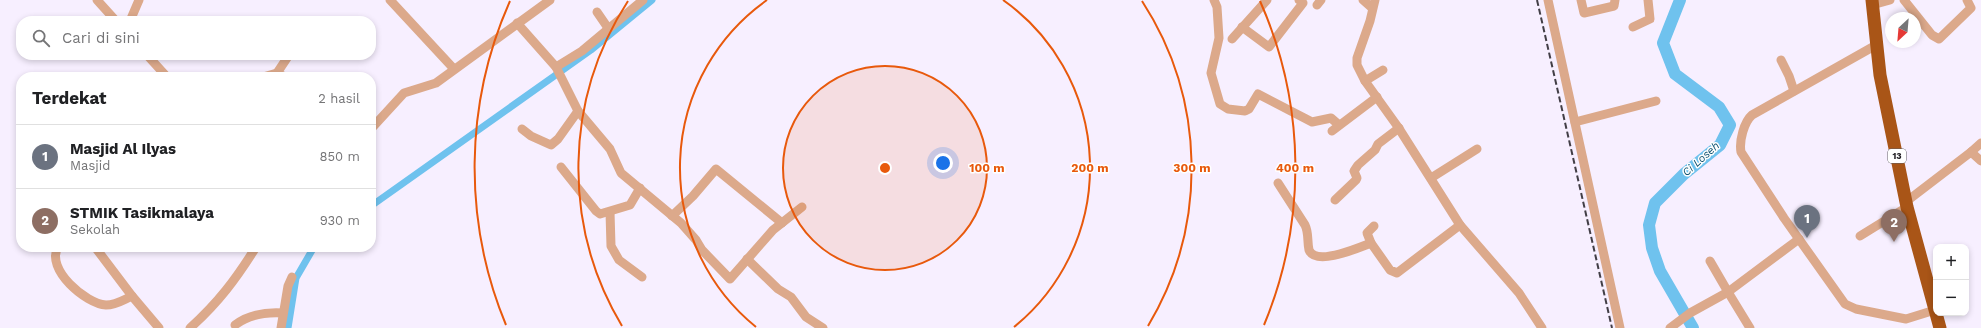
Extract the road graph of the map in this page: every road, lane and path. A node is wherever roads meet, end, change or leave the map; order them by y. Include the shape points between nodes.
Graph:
1 (97, 0) edge
2 (139, 0) edge
3 (390, 0) edge
4 (550, 0) edge
5 (644, 0) edge
6 (1299, 0) edge
7 (1363, 0) edge
8 (1548, 0) edge
9 (1581, 0) edge
10 (1615, 0) edge
11 (1648, 0) edge
12 (1890, 0) edge
13 (1904, 0) edge
14 (1967, 0) edge
15 (1263, 1) edge
16 (1218, 2) edge
17 (1872, 2) edge
18 (1373, 4) edge
19 (597, 12) dead end
20 (111, 16) edge
21 (132, 16) edge
22 (517, 23) junction
23 (1633, 27) dead end
24 (608, 28) junction
25 (1242, 28) junction
26 (1232, 39) dead end
27 (1878, 44) junction
28 (152, 60) edge
29 (287, 60) edge
30 (1780, 60) dead end
31 (454, 69) junction
32 (1383, 70) dead end
33 (558, 71) junction
34 (162, 72) edge
35 (282, 72) edge
36 (1365, 81) junction
37 (1794, 91) junction
38 (1377, 97) junction
39 (1656, 101) dead end
40 (578, 111) junction
41 (1575, 122) junction
42 (376, 124) edge
43 (1399, 128) junction
44 (522, 129) dead end
45 (1981, 143) edge
46 (1477, 149) dead end
47 (1972, 152) junction
48 (1981, 161) edge
49 (561, 167) dead end
50 (1430, 178) junction
51 (1278, 183) dead end
52 (640, 188) junction
53 (1335, 200) dead end
54 (1907, 204) junction
55 (802, 207) dead end
56 (610, 212) junction
57 (672, 216) junction
58 (782, 223) junction
59 (1460, 225) junction
60 (1374, 226) dead end
61 (1860, 236) dead end
62 (1799, 239) junction
63 (1371, 243) junction
64 (57, 252) edge
65 (99, 252) edge
66 (253, 252) edge
67 (747, 259) junction
68 (1710, 261) dead end
69 (292, 277) dead end
70 (642, 278) dead end
71 (1728, 292) junction
72 (132, 296) junction
73 (1933, 302) edge
74 (1933, 311) edge
75 (283, 313) junction
76 (1937, 316) edge
77 (235, 324) dead end
78 (159, 328) edge
79 (190, 328) edge
80 (281, 328) edge
81 (823, 328) edge
82 (1542, 328) edge
83 (1620, 328) edge
84 (1670, 328) edge
85 (1750, 328) edge
86 (1940, 328) edge

1 - 20 street
2 - 21 street
3 - 31 street
4 - 22 street
5 - 24 street
6 - 25 street via 1303,3 1269,47
7 - 18 street
8 - 41 street
9 - 10 street via 1584,13 1614,6
11 - 23 street via 1650,19
12 - 17 street
13 - 14 street via 1932,35 1939,39 1971,8
15 - 25 street
16 - 38 street via 1219,38 1211,73 1220,104 1228,109 1245,111 1258,94 1312,122 1331,118 1336,128
17 - 27 highway, 13
18 - 36 street via 1370,21 1358,52 1357,65
19 - 24 street
22 - 31 street
22 - 33 street
24 - 33 street
25 - 26 street
27 - 37 street
27 - 54 highway, 13 via 1880,75
28 - 34 street
29 - 35 street
30 - 37 street
31 - 42 street via 436,83 404,93
32 - 36 street
33 - 40 street
36 - 38 street
37 - 62 street via 1748,118 1740,147 1743,157
38 - 43 street
39 - 41 street
40 - 44 street via 551,145
40 - 52 street via 610,149 621,173
41 - 83 street
43 - 50 street
43 - 53 street via 1378,144 1358,165 1354,171 1356,180
45 - 47 street
46 - 50 street
47 - 48 street
47 - 54 street
49 - 56 street via 596,211 602,214
50 - 59 street
51 - 63 street via 1305,225 1310,251 1313,254 1335,256
52 - 56 street via 630,205
52 - 57 street
54 - 61 street
54 - 73 highway, 13
55 - 58 street
56 - 70 street via 611,246 619,260
57 - 58 street via 716,169
57 - 67 street via 730,279
58 - 67 street
59 - 63 street via 1399,273 1390,270
59 - 82 street via 1519,293
60 - 63 street via 1367,234
62 - 71 street
62 - 74 street via 1851,308 1906,319
64 - 72 street via 57,265 65,279 80,293 104,305
65 - 72 street
66 - 79 street via 225,294
67 - 81 street via 778,289 791,297 804,315
68 - 71 street
69 - 75 street
71 - 84 street via 1687,315
71 - 85 street
72 - 78 street
75 - 77 street via 270,312 248,316
75 - 80 street
76 - 86 highway, 13

